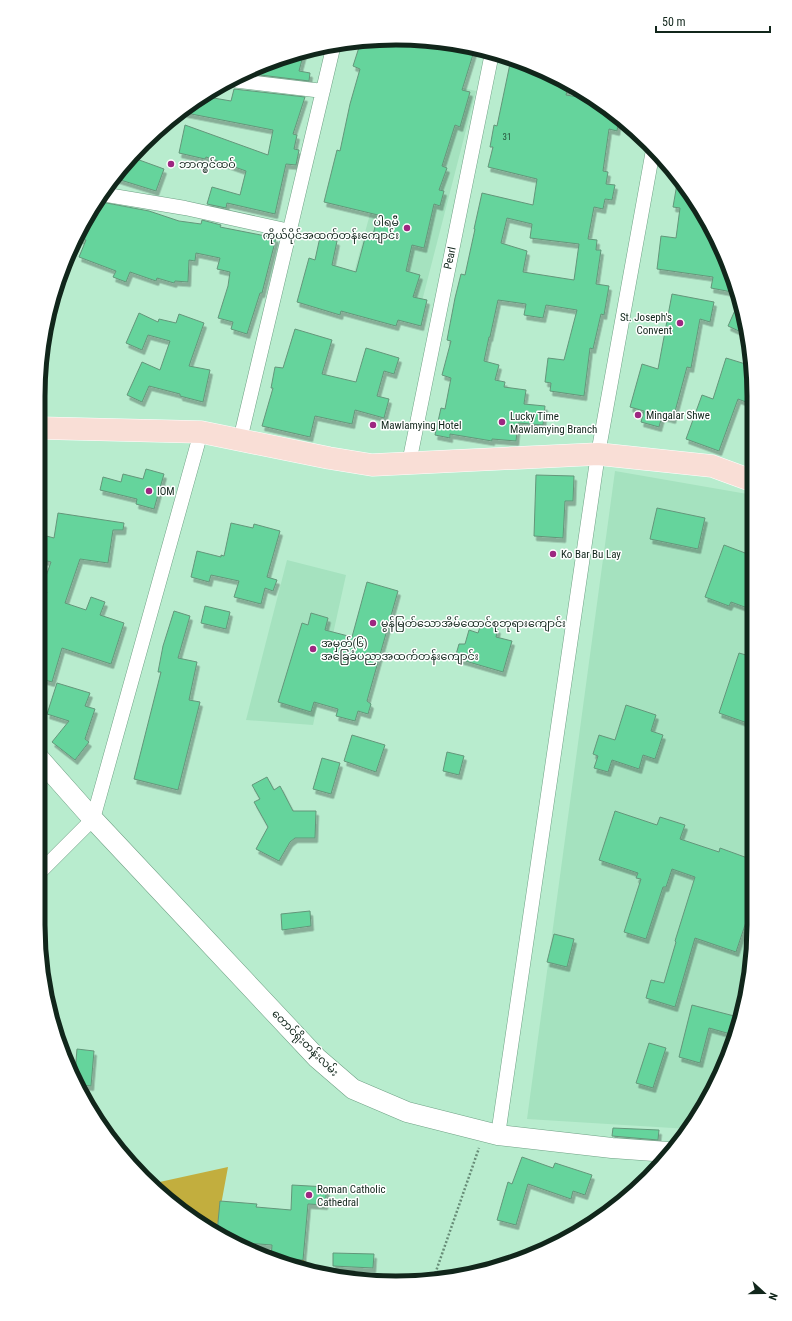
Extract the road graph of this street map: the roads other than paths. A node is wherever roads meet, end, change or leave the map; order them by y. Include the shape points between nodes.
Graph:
1 (332, 51) edge
2 (491, 58) edge
3 (241, 81) edge
4 (323, 91) junction
5 (653, 157) edge
6 (108, 195) edge
7 (290, 231) junction
8 (45, 428) edge
9 (201, 432) junction
10 (240, 440) junction
11 (598, 454) junction
12 (409, 463) junction
13 (747, 479) edge
14 (45, 765) edge
15 (93, 819) junction
16 (45, 867) edge
17 (491, 1134) junction
18 (664, 1152) edge

1 - 4 street
2 - 12 street, Pearl
3 - 4 street
4 - 7 street
5 - 11 street
6 - 7 street via 185,208
7 - 10 street
8 - 9 main road
9 - 10 main road
9 - 15 street
10 - 12 main road via 372,465
11 - 12 main road
11 - 13 main road via 712,466
11 - 17 street
14 - 15 street, တောင်ရိုးတန်းလမ်း
15 - 16 street
15 - 17 street, တောင်ရိုးတန်းလမ်း via 317,1058 353,1089 407,1112
17 - 18 street, တောင်ရိုးတန်းလမ်း

